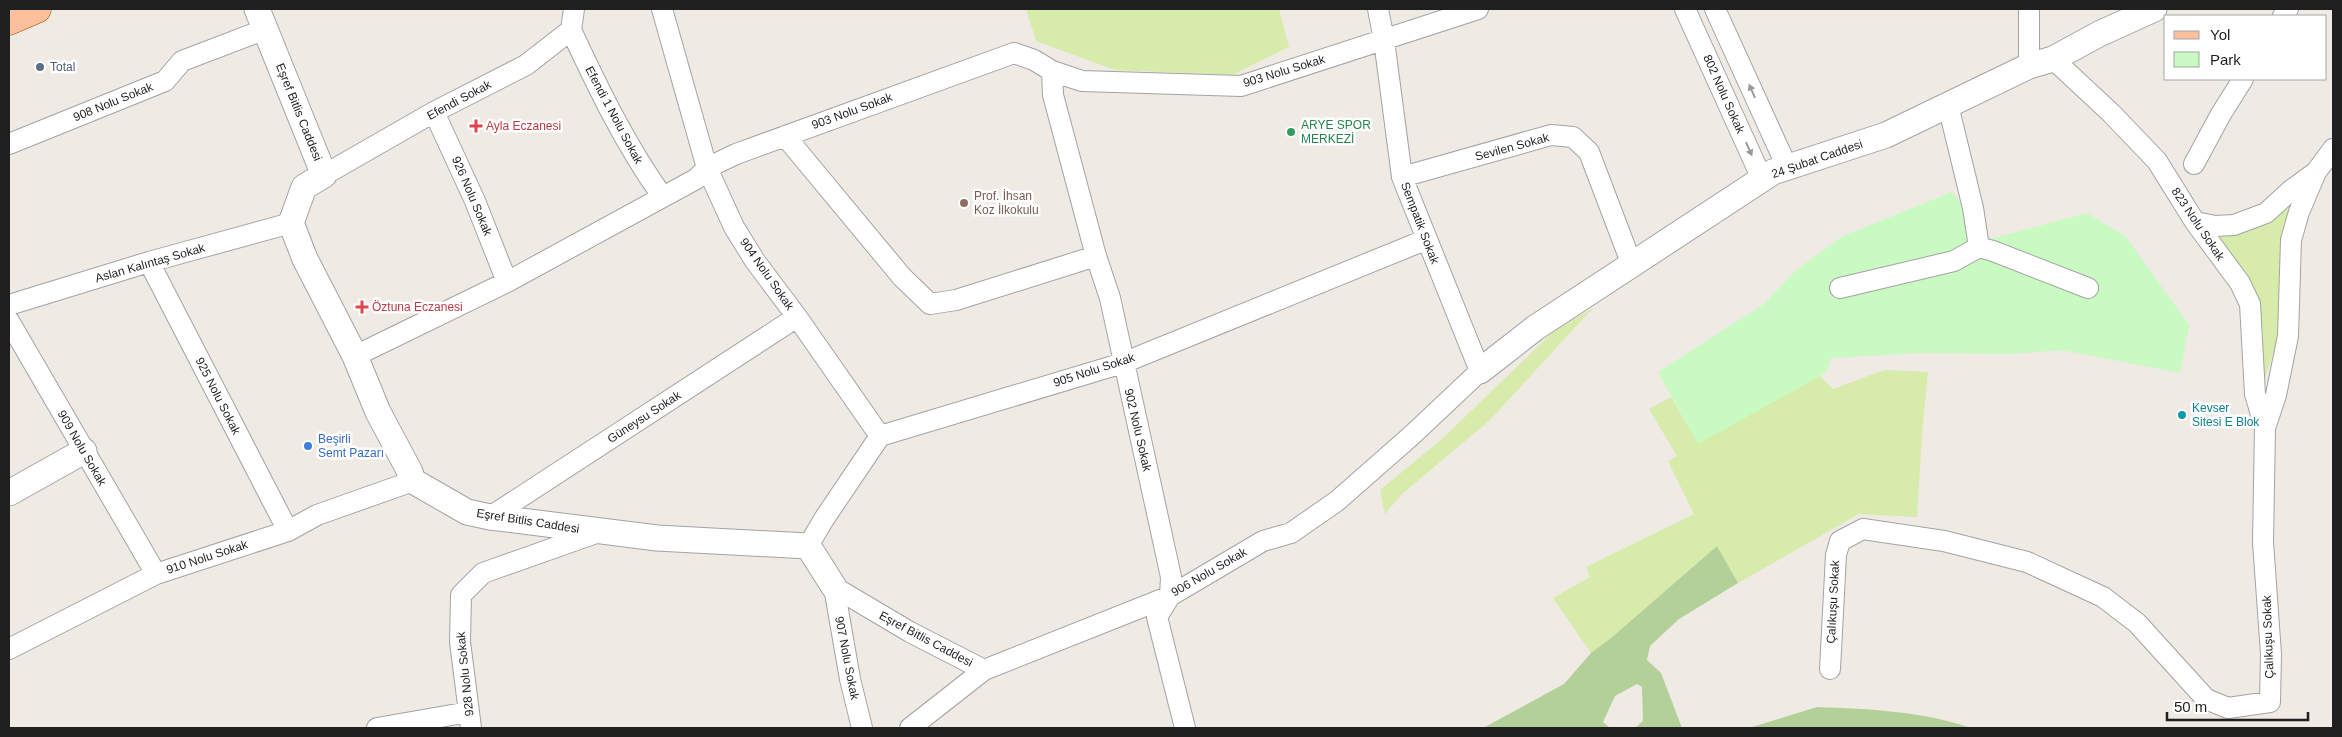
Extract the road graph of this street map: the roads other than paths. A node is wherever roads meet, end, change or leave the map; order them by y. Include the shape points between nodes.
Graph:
1 (37, 9) edge
2 (574, 9) edge
3 (662, 9) edge
4 (1378, 9) edge
5 (1478, 9) edge
6 (1685, 9) edge
7 (1715, 9) edge
8 (2029, 9) edge
9 (2154, 9) edge
10 (262, 19) edge
11 (9, 21) edge
12 (571, 30) junction
13 (1384, 40) junction
14 (2053, 59) junction
15 (2029, 66) junction
16 (1052, 71) junction
17 (2242, 80) edge
18 (1948, 105) junction
19 (434, 112) junction
20 (784, 136) junction
21 (9, 144) edge
22 (2333, 149) edge
23 (2194, 164) dead end
24 (1787, 167) junction
25 (707, 168) junction
26 (2316, 172) junction
27 (324, 176) junction
28 (1402, 177) junction
29 (1762, 179) junction
30 (662, 196) junction
31 (291, 222) junction
32 (2195, 222) junction
33 (1425, 240) junction
34 (1979, 247) junction
35 (1096, 256) junction
36 (149, 262) junction
37 (1632, 265) junction
38 (507, 282) junction
39 (1840, 288) dead end
40 (2088, 288) dead end
41 (9, 306) edge
42 (797, 317) junction
43 (9, 321) edge
44 (355, 356) junction
45 (1122, 363) junction
46 (1480, 371) junction
47 (2265, 428) junction
48 (880, 436) junction
49 (84, 451) junction
50 (413, 481) junction
51 (9, 493) edge
52 (490, 517) junction
53 (288, 530) junction
54 (599, 532) junction
55 (808, 546) junction
56 (156, 574) junction
57 (834, 587) junction
58 (1170, 596) junction
59 (9, 649) edge
60 (1830, 669) dead end
61 (984, 670) junction
62 (470, 720) edge
63 (377, 728) edge
64 (862, 728) edge
65 (910, 728) edge
66 (1185, 728) edge

1 - 11 main road
2 - 12 street
3 - 25 street, 904 Nolu Sokak
4 - 13 street, Sempatik Sokak
5 - 13 street, 903 Nolu Sokak
6 -> 29 street, 802 Nolu Sokak
24 -> 7 street
8 - 15 street
9 - 14 street, 24 Şubat Caddesi
10 - 21 street, 908 Nolu Sokak via 182,61 165,81
10 - 27 street, Eşref Bitlis Caddesi
12 - 19 street, Efendi Sokak via 526,65
12 - 30 street, Efendi 1 Nolu Sokak via 605,103
13 - 16 street, 903 Nolu Sokak via 1242,86 1082,81
13 - 28 street, Sempatik Sokak
14 - 15 street, 24 Şubat Caddesi
14 - 32 street, 823 Nolu Sokak via 2158,161
15 - 18 street, 24 Şubat Caddesi
16 - 20 street, 903 Nolu Sokak via 1014,53
16 - 35 street, 902 Nolu Sokak via 1053,95
17 - 23 street
18 - 24 street, 24 Şubat Caddesi via 1886,135
18 - 34 street
19 - 27 street, Efendi Sokak
19 - 38 street, 926 Nolu Sokak via 475,201
20 - 25 street, 903 Nolu Sokak
20 - 35 street via 902,278 930,304 956,300
22 - 26 street
24 - 29 street, 24 Şubat Caddesi
25 - 30 street, 903 Nolu Sokak via 696,179
25 - 42 street, 904 Nolu Sokak via 734,227 754,261
26 - 32 street via 2266,213 2234,225
26 - 47 street, Çalıkuşu Sokak via 2291,240 2288,336 2276,395
27 - 31 street, Eşref Bitlis Caddesi via 304,187
28 - 33 street, Sempatik Sokak
28 - 37 street, Sevilen Sokak via 1551,135 1573,138 1589,152
29 - 37 street, 24 Şubat Caddesi
30 - 38 street, 903 Nolu Sokak
31 - 36 street, Aslan Kalıntaş Sokak
31 - 44 street via 305,259
32 - 47 street, 823 Nolu Sokak via 2240,283 2250,304 2255,394
33 - 45 street, 905 Nolu Sokak
33 - 46 street, Sempatik Sokak
34 - 39 street via 1954,261
34 - 40 street
35 - 45 street, 902 Nolu Sokak via 1110,298
36 - 41 street, Aslan Kalıntaş Sokak
36 - 53 street, 925 Nolu Sokak
37 - 46 street, 24 Şubat Caddesi via 1535,328
38 - 44 street, 903 Nolu Sokak
42 - 48 street, 904 Nolu Sokak
42 - 52 street, Güneysu Sokak
43 - 49 street, 909 Nolu Sokak
44 - 50 street via 378,412
45 - 48 street, 905 Nolu Sokak
45 - 58 street, 902 Nolu Sokak via 1170,577
46 - 58 street, 906 Nolu Sokak via 1337,501 1291,533 1263,541
47 - 60 street, Çalıkuşu Sokak via 2263,542 2271,654 2270,702 2228,708 2206,699 2137,622 2103,597 2027,562 1944,541 1862,529 1840,541 1836,555
48 - 55 street
49 - 51 street
49 - 56 street, 909 Nolu Sokak
50 - 52 street, Eşref Bitlis Caddesi via 467,512
50 - 53 street, 910 Nolu Sokak via 317,515
52 - 54 street, Eşref Bitlis Caddesi
53 - 56 street, 910 Nolu Sokak
54 - 55 street, Eşref Bitlis Caddesi
54 - 62 street, 928 Nolu Sokak via 483,573 460,595 460,642
55 - 57 street, Eşref Bitlis Caddesi
56 - 59 street, 910 Nolu Sokak
57 - 61 street, Eşref Bitlis Caddesi via 910,632
57 - 64 street, 907 Nolu Sokak
58 - 61 street, 906 Nolu Sokak
58 - 66 street via 1156,617
61 - 65 street, 906 Nolu Sokak
62 - 63 street

